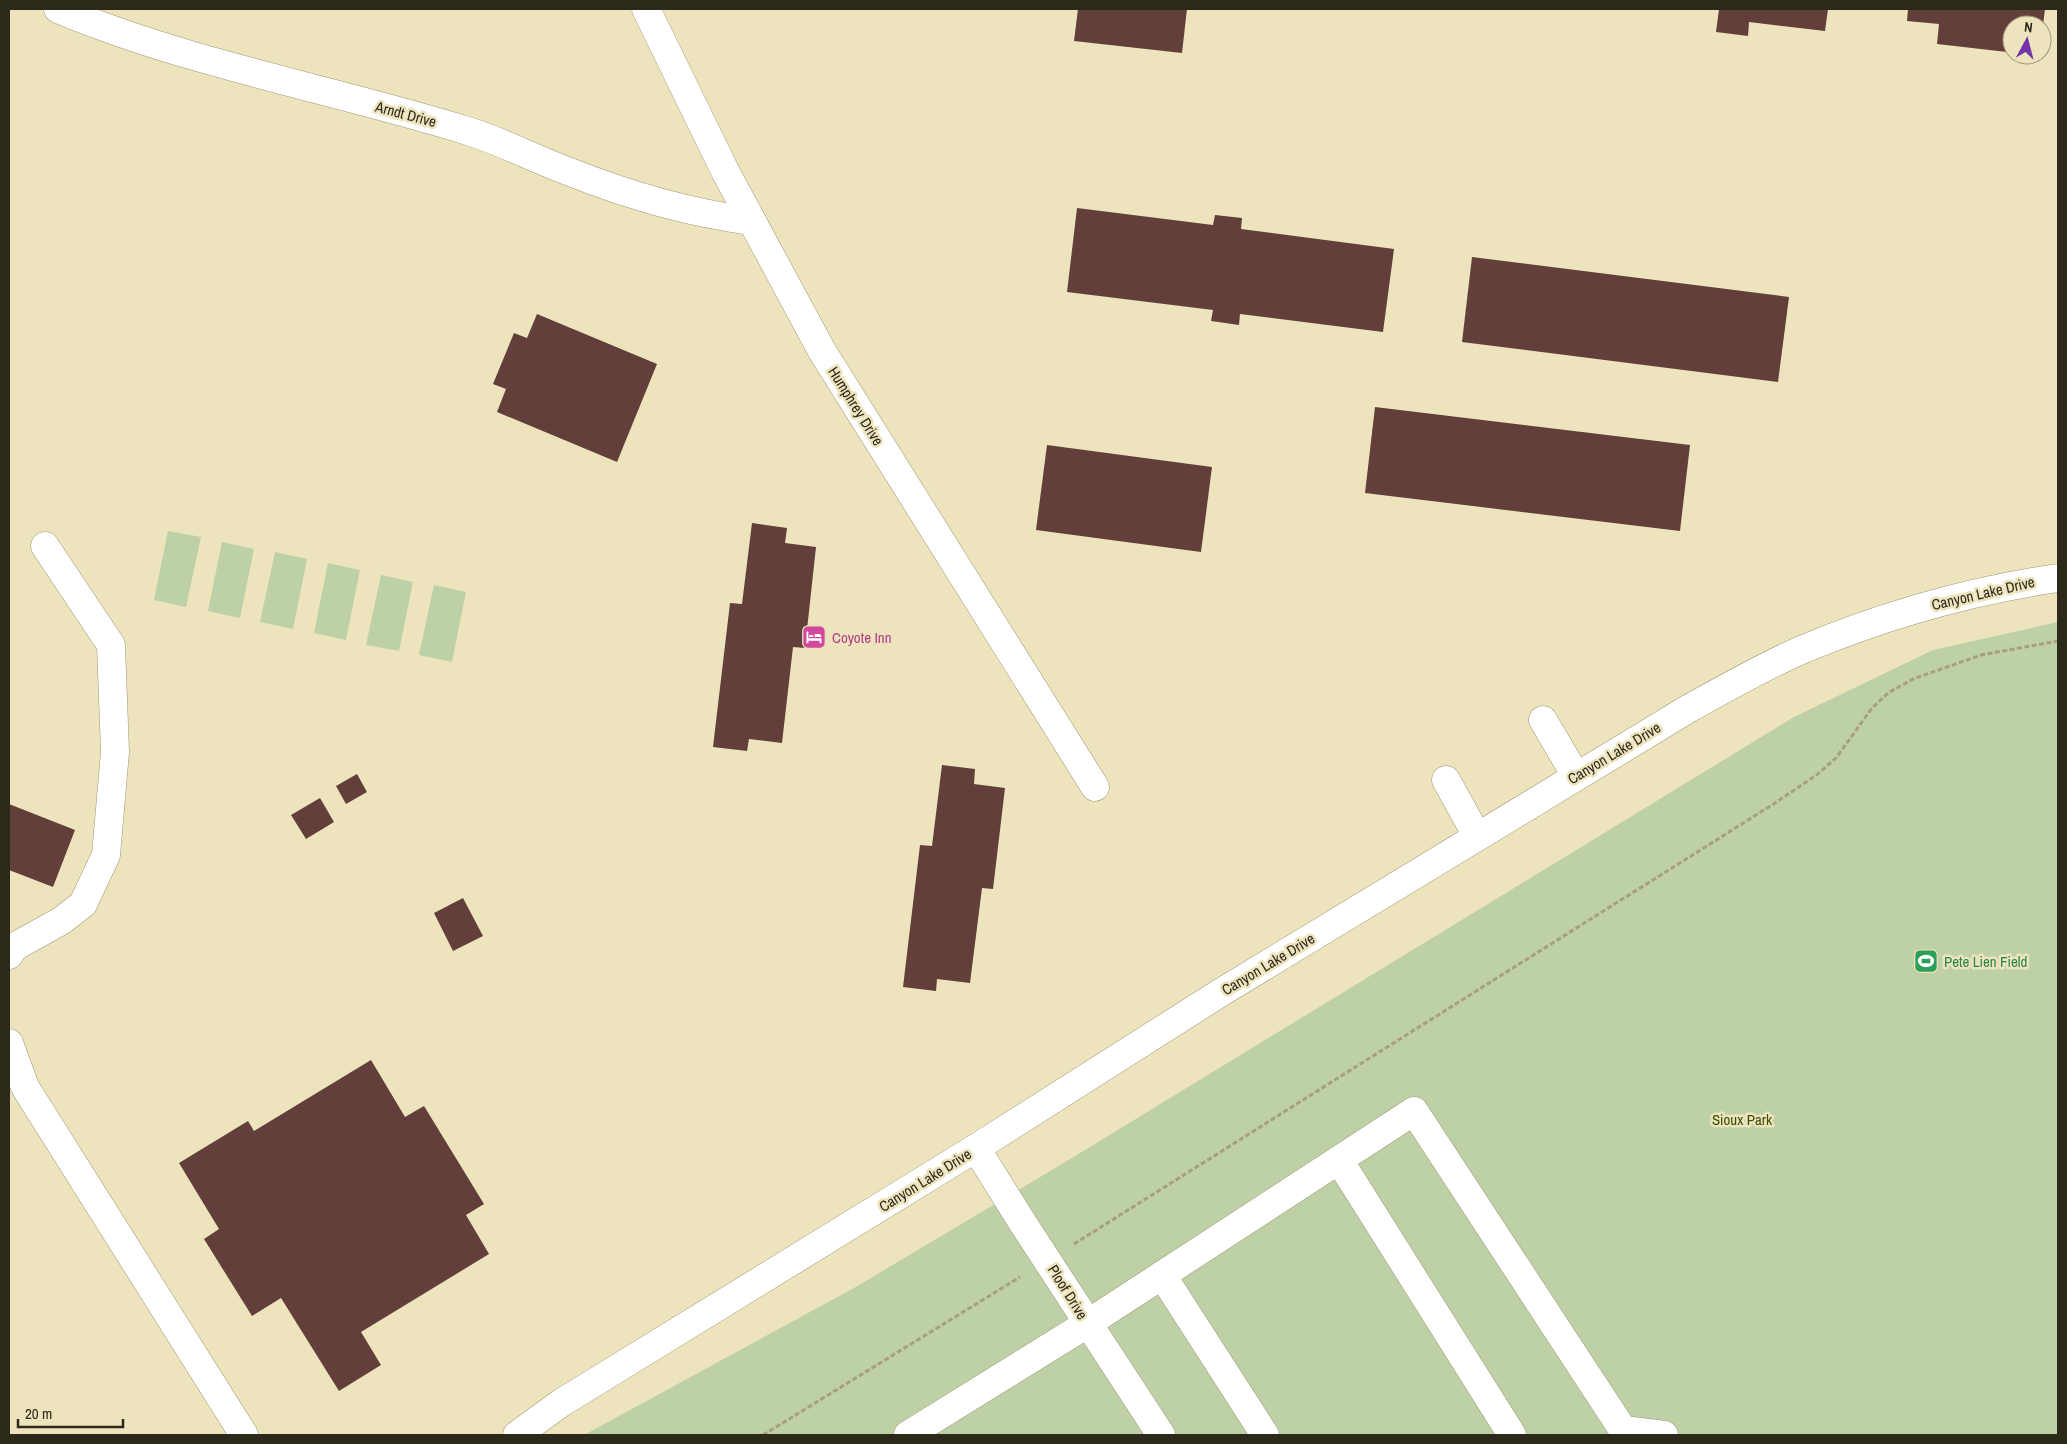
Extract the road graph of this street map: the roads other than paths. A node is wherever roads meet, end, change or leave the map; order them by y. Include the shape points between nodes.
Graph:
1 (58, 9) edge
2 (646, 9) edge
3 (752, 221) junction
4 (45, 546) dead end
5 (2058, 578) edge
6 (1543, 720) dead end
7 (1576, 776) junction
8 (1446, 780) dead end
9 (1095, 787) dead end
10 (1478, 836) junction
11 (9, 955) edge
12 (9, 1043) edge
13 (976, 1148) junction
14 (1338, 1160) junction
15 (1162, 1275) junction
16 (1087, 1324) junction
17 (244, 1435) edge
18 (517, 1435) edge
19 (908, 1435) edge
20 (1161, 1435) edge
21 (1265, 1435) edge
22 (1512, 1435) edge
23 (1664, 1435) edge

1 - 3 street, Arndt Drive via 210,60 481,135 626,193 722,217
2 - 3 street, Humphrey Drive
3 - 9 street, Humphrey Drive via 822,351
4 - 11 street via 112,645 115,752 107,846 106,855 83,904 61,921 14,947
5 - 7 street, Canyon Lake Drive via 1916,609 1798,652 1743,678
6 - 7 street
7 - 10 street, Canyon Lake Drive
8 - 10 street
10 - 13 street, Canyon Lake Drive via 1220,993
12 - 17 street via 25,1087
13 - 16 street, Ploof Drive
13 - 18 street, Canyon Lake Drive via 561,1403
14 - 15 street
14 - 22 street
14 - 23 street via 1414,1111 1623,1430
15 - 16 street
15 - 21 street
16 - 19 street
16 - 20 street, Ploof Drive

